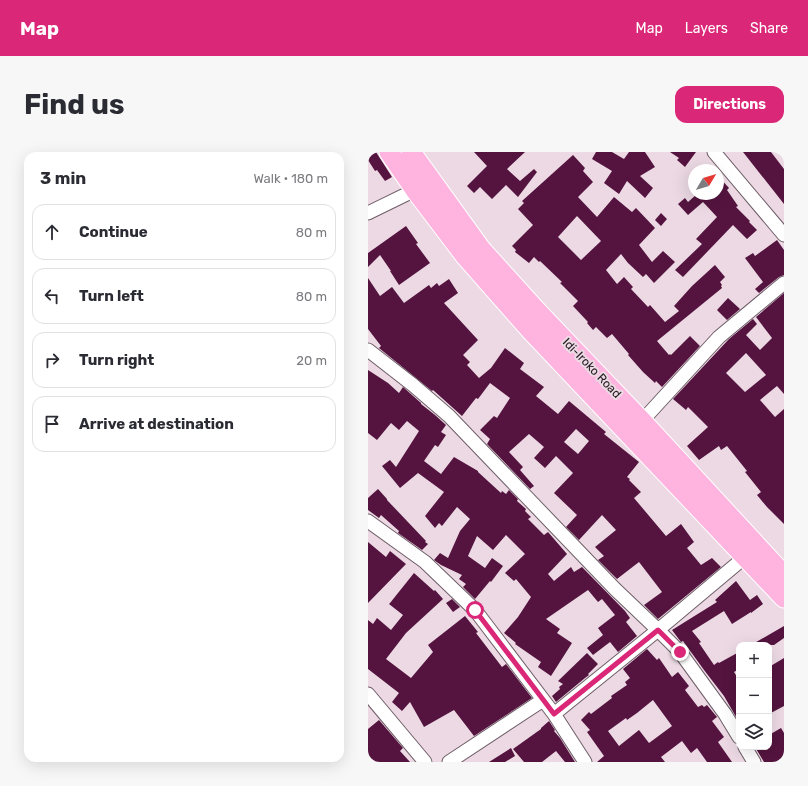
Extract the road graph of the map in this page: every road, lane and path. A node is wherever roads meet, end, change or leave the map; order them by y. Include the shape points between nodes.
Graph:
1 (389, 152) edge
2 (411, 152) edge
3 (714, 152) edge
4 (415, 190) junction
5 (368, 213) edge
6 (784, 235) edge
7 (784, 283) edge
8 (368, 350) edge
9 (642, 420) junction
10 (368, 521) edge
11 (745, 557) junction
12 (784, 575) edge
13 (784, 598) edge
14 (658, 630) junction
15 (368, 694) edge
16 (543, 700) junction
17 (554, 714) junction
18 (736, 732) edge
19 (747, 750) edge
20 (425, 762) edge
21 (449, 762) edge
22 (585, 762) edge
23 (754, 762) edge

1 - 4 highway
2 - 9 highway, Idi-Iroko Road via 481,249
3 - 6 street
4 - 5 street
4 - 11 highway via 465,256 532,332
7 - 9 street via 720,337
8 - 14 street via 449,416 615,589
9 - 12 highway, Idi-Iroko Road
10 - 16 street via 425,562 475,610
11 - 13 highway
11 - 14 street
14 - 17 street
14 - 18 street via 680,652
15 - 20 street
16 - 17 street
16 - 21 street
17 - 22 street
19 - 23 street

